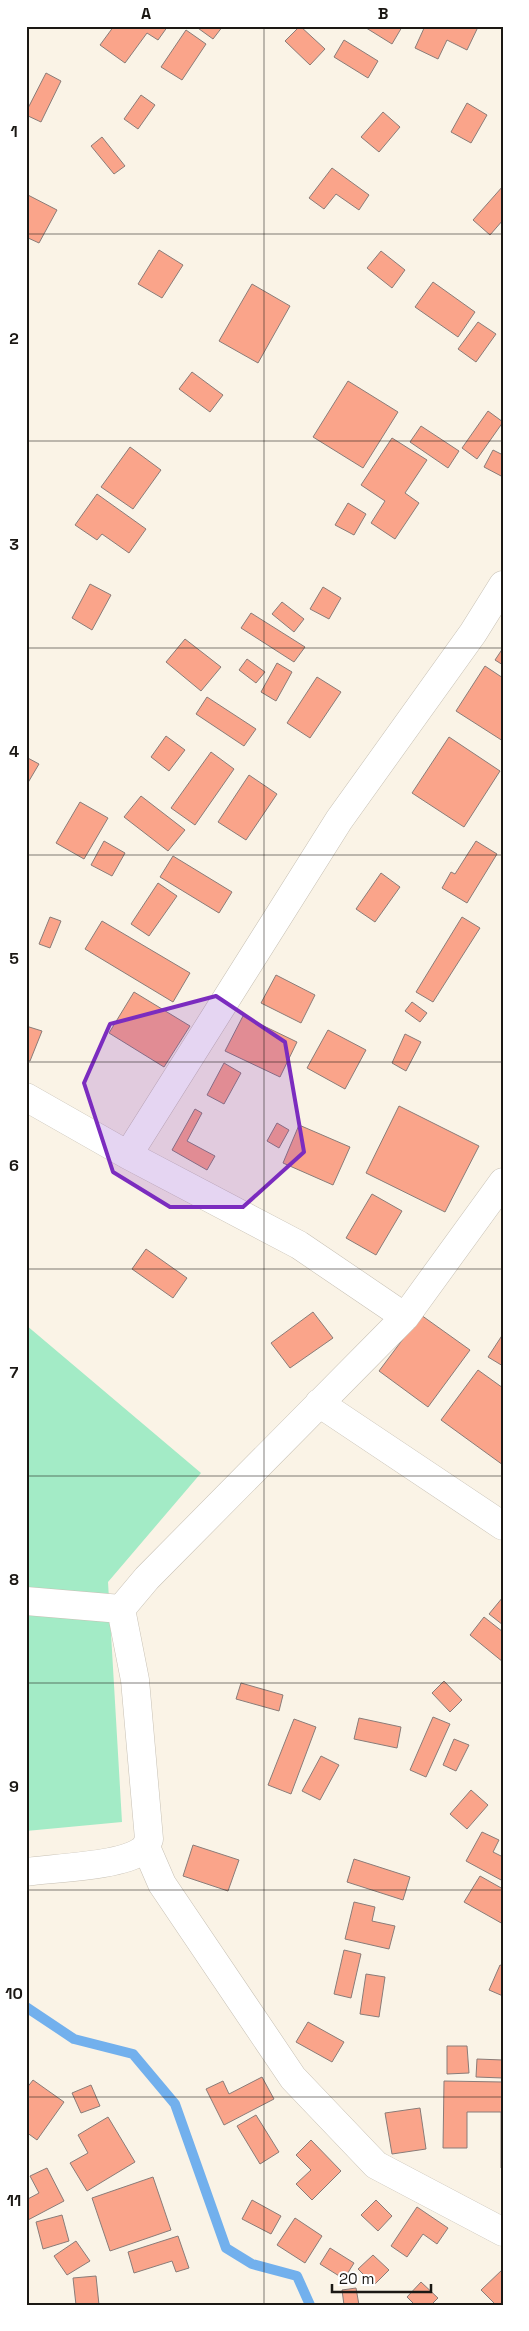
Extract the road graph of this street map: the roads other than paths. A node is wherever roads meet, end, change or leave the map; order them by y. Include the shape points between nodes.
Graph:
1 (503, 585) edge
2 (26, 1097) edge
3 (128, 1155) junction
4 (499, 1197) edge
5 (405, 1317) junction
6 (319, 1403) junction
7 (503, 1526) edge
8 (26, 1601) edge
9 (121, 1610) junction
10 (146, 1847) junction
11 (26, 1872) edge
12 (503, 2232) edge

1 - 3 street via 474,633 339,820
2 - 3 street
3 - 5 street via 299,1244
4 - 5 street
5 - 6 street
6 - 7 street
6 - 9 street via 147,1578
8 - 9 street
9 - 10 street via 135,1680 149,1839
10 - 11 street via 118,1861
10 - 12 street via 162,1884 293,2078 376,2165

